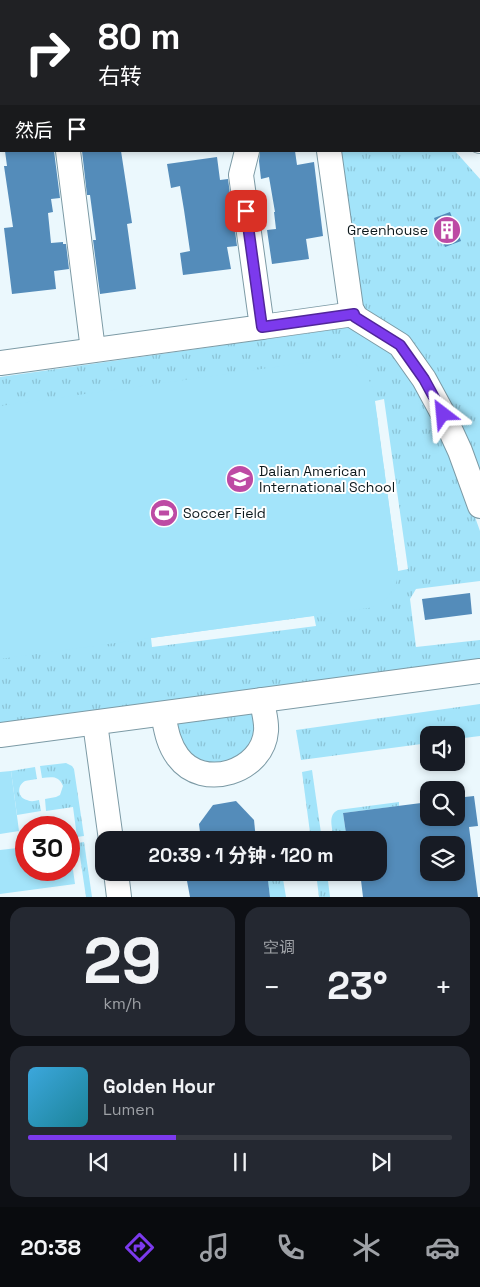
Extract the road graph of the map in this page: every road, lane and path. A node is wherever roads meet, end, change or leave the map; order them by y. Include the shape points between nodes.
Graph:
1 (68, 152) edge
2 (247, 152) edge
3 (329, 152) edge
4 (354, 314) junction
5 (262, 327) junction
6 (93, 350) junction
7 (0, 363) edge
8 (480, 506) edge
9 (480, 671) edge
10 (262, 700) junction
11 (163, 714) junction
12 (95, 723) junction
13 (0, 735) edge
14 (110, 831) edge
15 (117, 881) edge
16 (119, 897) edge

1 - 6 street
2 - 5 street via 240,174
3 - 4 street
4 - 5 street
4 - 8 street via 400,345 424,379 460,451
5 - 6 street
6 - 7 street
9 - 10 street
10 - 11 street
10 - 11 street via 266,730 262,746 239,770 224,775 192,769 179,759 170,745
11 - 12 street
12 - 13 street
12 - 14 street
15 - 16 street

